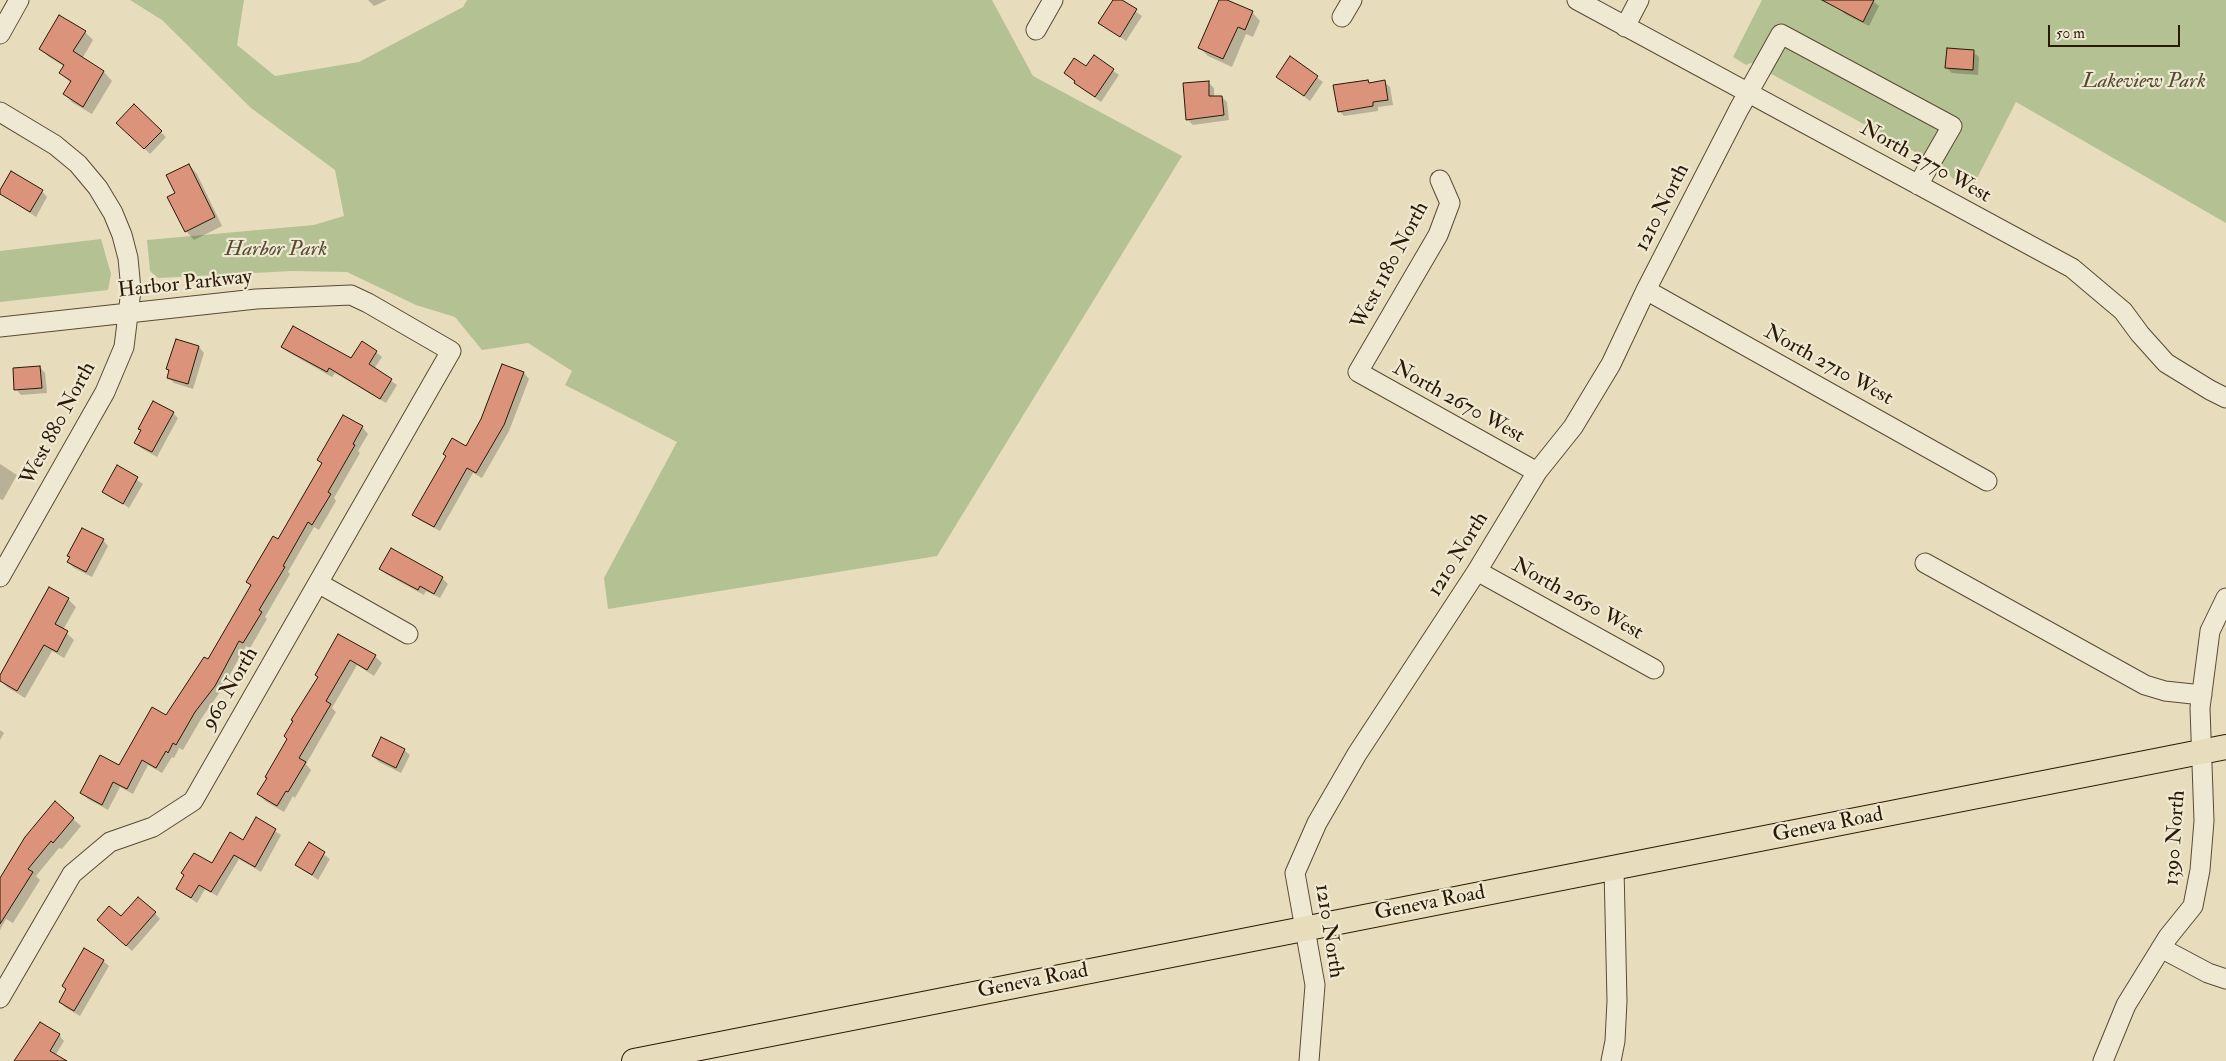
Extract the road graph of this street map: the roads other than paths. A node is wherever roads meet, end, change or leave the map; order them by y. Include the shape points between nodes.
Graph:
1 (19, 0) edge
2 (1053, 0) edge
3 (1352, 0) edge
4 (1577, 0) edge
5 (1639, 0) edge
6 (1342, 17) dead end
7 (1626, 27) junction
8 (1036, 30) dead end
9 (0, 34) edge
10 (1748, 93) junction
11 (0, 112) edge
12 (1440, 180) dead end
13 (1918, 185) junction
14 (1646, 290) junction
15 (128, 314) junction
16 (0, 326) edge
17 (451, 351) joint
18 (1358, 372) joint
19 (2226, 398) edge
20 (1537, 472) junction
21 (1987, 481) dead end
22 (1925, 563) dead end
23 (1477, 571) junction
24 (0, 577) edge
25 (318, 583) junction
26 (2226, 598) edge
27 (408, 634) dead end
28 (1654, 669) dead end
29 (2202, 695) junction
30 (2226, 747) edge
31 (2200, 752) junction
32 (1614, 868) junction
33 (1304, 928) junction
34 (2161, 948) junction
35 (2226, 979) edge
36 (0, 998) edge
37 (634, 1061) edge
38 (1309, 1061) edge
39 (1611, 1061) edge
40 (2102, 1061) edge

1 - 9 street
2 - 8 street
3 - 6 street
4 - 7 street, North 2770 West
5 - 7 street
7 - 10 street, North 2770 West
10 - 13 street, North 2770 West
10 - 13 street, 1210 North via 1781,34 1943,121 1952,126
10 - 14 street, 1210 North
11 - 15 street, West 880 North via 55,144 98,188 113,213 128,258 131,290
12 - 18 street, West 1180 North via 1450,203 1438,234
13 - 19 street, North 2770 West via 2072,268 2123,311 2166,363
14 - 20 street, 1210 North via 1606,372 1573,427
14 - 21 street, North 2710 West
15 - 16 street, Harbor Parkway
15 - 17 street, Harbor Parkway via 256,299 351,295
15 - 24 street, West 880 North via 124,347 104,392
17 - 25 street, 960 North
18 - 20 street, North 2670 West
20 - 23 street, 1210 North
22 - 29 street via 2145,685
23 - 28 street, North 2650 West
23 - 33 street, 1210 North via 1357,754 1317,823 1295,873
25 - 27 street
25 - 36 street, 960 North via 193,801 153,827 110,842 72,874
26 - 29 street, 1390 North via 2210,631
29 - 31 street, 1390 North
30 - 31 main road, Geneva Road
31 - 32 main road, Geneva Road
31 - 34 street, 1390 North via 2204,821 2193,906
32 - 33 main road, Geneva Road
32 - 39 street via 1617,1001
33 - 37 main road, Geneva Road
33 - 38 street, 1210 North via 1315,985
34 - 35 street
34 - 40 street, 1390 North via 2126,1005

